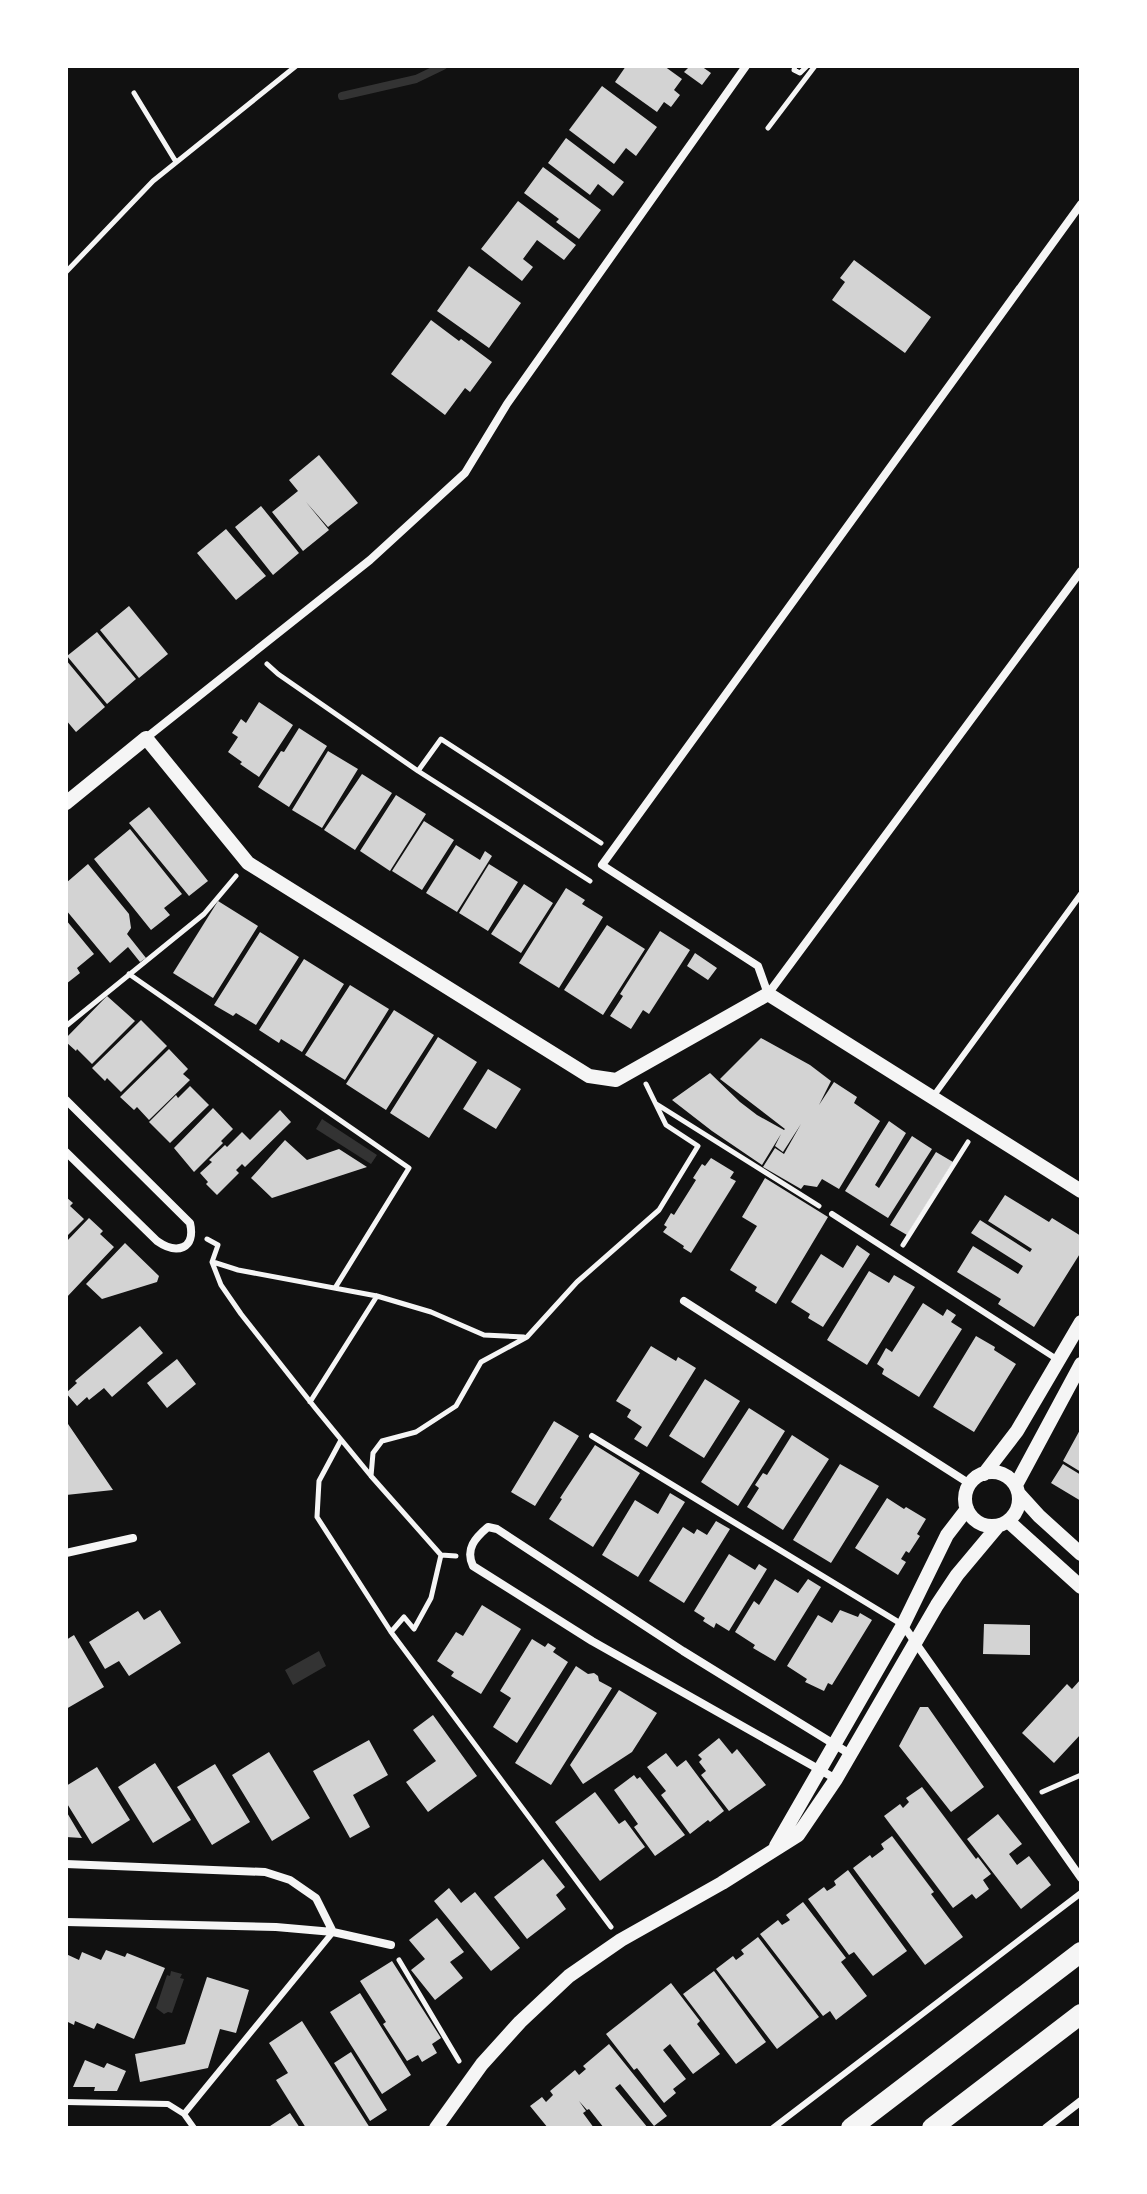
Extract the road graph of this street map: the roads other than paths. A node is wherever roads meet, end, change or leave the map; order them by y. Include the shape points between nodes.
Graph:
1 (746, 66) edge
2 (1081, 204) edge
3 (1081, 571) edge
4 (146, 738) junction
5 (66, 803) edge
6 (1081, 894) edge
7 (768, 994) junction
8 (932, 1098) junction
9 (66, 1100) edge
10 (66, 1152) edge
11 (1081, 1191) edge
12 (832, 1214) road end
13 (684, 1301) dead end
14 (1081, 1322) edge
15 (1058, 1360) junction
16 (1081, 1364) edge
17 (592, 1436) dead end
18 (984, 1474) junction
19 (970, 1484) junction
20 (1017, 1490) junction
21 (967, 1509) junction
22 (1003, 1524) junction
23 (133, 1538) dead end
24 (66, 1553) edge
25 (1081, 1554) edge
26 (1081, 1587) edge
27 (903, 1625) junction
28 (915, 1642) junction
29 (835, 1744) junction
30 (850, 1754) junction
31 (820, 1770) junction
32 (836, 1779) junction
33 (774, 1850) junction
34 (66, 1864) edge
35 (1081, 1878) edge
36 (1081, 1893) edge
37 (66, 1922) edge
38 (333, 1932) junction
39 (391, 1945) road end
40 (1081, 1952) edge
41 (1081, 2014) edge
42 (66, 2102) edge
43 (1080, 2104) edge
44 (184, 2114) junction
45 (194, 2128) edge
46 (436, 2128) edge
47 (773, 2128) edge
48 (851, 2128) edge
49 (932, 2128) edge
50 (1046, 2128) edge

1 - 4 street via 507,404 465,473 370,560
2 - 7 street via 602,865 758,966
3 - 7 street
4 - 5 street
4 - 7 street via 248,863 589,1076 616,1080
6 - 8 lane
7 - 8 street
8 - 11 street
9 - 10 street via 183,1214 192,1231 185,1246 178,1250 157,1241
12 - 15 lane
13 - 19 street
14 - 15 street
15 - 18 street via 1017,1431
16 - 20 street
17 - 27 lane
18 - 19 street
18 - 20 street via 1011,1479
19 - 21 street
20 - 22 street via 1018,1509
20 - 25 street
21 - 22 street via 975,1521 990,1527
21 - 27 street via 947,1535
22 - 26 street
22 - 28 street via 957,1575
23 - 24 street
27 - 28 street
27 - 29 street
28 - 30 street
28 - 35 street
29 - 30 street
29 - 31 street
29 - 31 street via 497,1529 488,1527 474,1538 469,1557 473,1566 592,1641
30 - 32 street
31 - 32 street
31 - 33 street
32 - 33 street via 798,1835
33 - 46 street via 569,1976 482,2064
34 - 38 street via 265,1872 290,1880 316,1898
36 - 47 lane
37 - 38 street
38 - 39 street
38 - 44 lane
40 - 48 main road
41 - 49 main road
42 - 44 lane via 168,2104
43 - 50 street
44 - 45 lane

